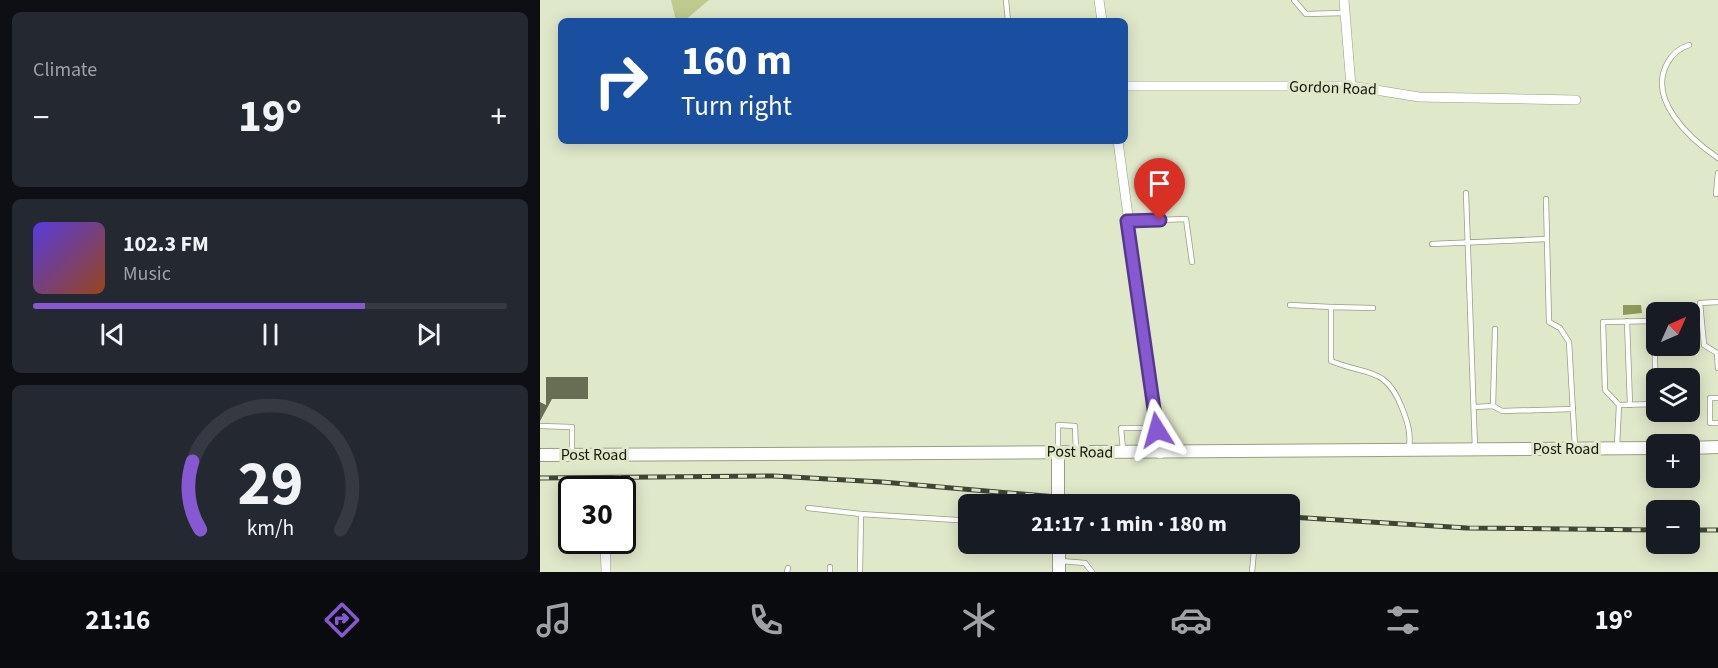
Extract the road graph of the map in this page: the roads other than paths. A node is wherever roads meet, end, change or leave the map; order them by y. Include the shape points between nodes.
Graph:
1 (1006, 0) edge
2 (1099, 0) edge
3 (1294, 0) edge
4 (1344, 0) edge
5 (1345, 13) junction
6 (1008, 18) edge
7 (1102, 18) edge
8 (1689, 45) dead end
9 (1128, 86) edge
10 (1350, 86) junction
11 (1576, 100) dead end
12 (1118, 144) edge
13 (1718, 158) edge
14 (1718, 173) edge
15 (1466, 193) dead end
16 (1716, 194) dead end
17 (1546, 199) dead end
18 (1127, 221) junction
19 (1546, 239) junction
20 (1468, 243) junction
21 (1432, 244) dead end
22 (1192, 262) dead end
23 (1718, 302) edge
24 (1290, 305) dead end
25 (1331, 307) junction
26 (1373, 308) dead end
27 (1627, 321) junction
28 (1495, 329) dead end
29 (1717, 352) edge
30 (1718, 368) edge
31 (1718, 398) edge
32 (1619, 405) junction
33 (1630, 405) junction
34 (1493, 406) junction
35 (1474, 407) junction
36 (1573, 409) junction
37 (1718, 423) edge
38 (540, 426) edge
39 (1142, 428) dead end
40 (1718, 447) edge
41 (1646, 448) edge
42 (1700, 448) edge
43 (1409, 449) junction
44 (1474, 449) junction
45 (1575, 449) junction
46 (1617, 449) junction
47 (1058, 452) junction
48 (1076, 452) junction
49 (1123, 453) junction
50 (1160, 454) junction
51 (540, 455) edge
52 (572, 455) junction
53 (1059, 494) edge
54 (808, 508) dead end
55 (861, 514) junction
56 (957, 520) dead end
57 (605, 554) edge
58 (1254, 554) edge
59 (1059, 566) edge
60 (606, 572) edge
61 (860, 572) edge
62 (1092, 572) edge
63 (1252, 572) edge

1 - 6 lane
2 - 7 street
3 - 5 lane via 1306,14
4 - 5 street
5 - 10 street
8 - 13 lane via 1681,48 1665,67 1662,95 1700,145
9 - 10 street, Gordon Road
10 - 11 street, Gordon Road via 1419,97
12 - 18 street
14 - 16 lane
15 - 20 lane
17 - 19 lane
18 - 22 lane via 1186,219
18 - 50 street
19 - 20 lane
19 - 36 lane via 1550,322 1560,328 1569,342
20 - 21 lane
20 - 35 lane
23 - 29 lane via 1700,303 1704,345
24 - 25 lane
25 - 26 lane
25 - 43 lane via 1331,361 1390,383 1411,431
27 - 32 lane via 1602,322 1605,390
27 - 33 lane
27 - 33 lane via 1654,321 1656,404
28 - 34 lane
29 - 30 lane
31 - 37 lane via 1710,398 1710,423
32 - 33 lane
32 - 46 lane
34 - 35 lane
34 - 36 lane via 1502,411
35 - 44 lane
36 - 45 lane
38 - 52 lane via 572,427
39 - 49 lane via 1121,428
40 - 42 street
41 - 46 street, Post Road
43 - 44 street, Post Road
43 - 50 street, Post Road
44 - 45 street, Post Road
45 - 46 street, Post Road
47 - 48 street, Post Road
47 - 48 lane via 1058,425 1075,426
47 - 52 street, Post Road
47 - 53 street
48 - 49 street, Post Road
49 - 50 street, Post Road
51 - 52 street, Post Road
54 - 55 lane
55 - 56 lane
55 - 61 lane
57 - 60 street
58 - 63 lane
59 - 62 lane via 1085,563

